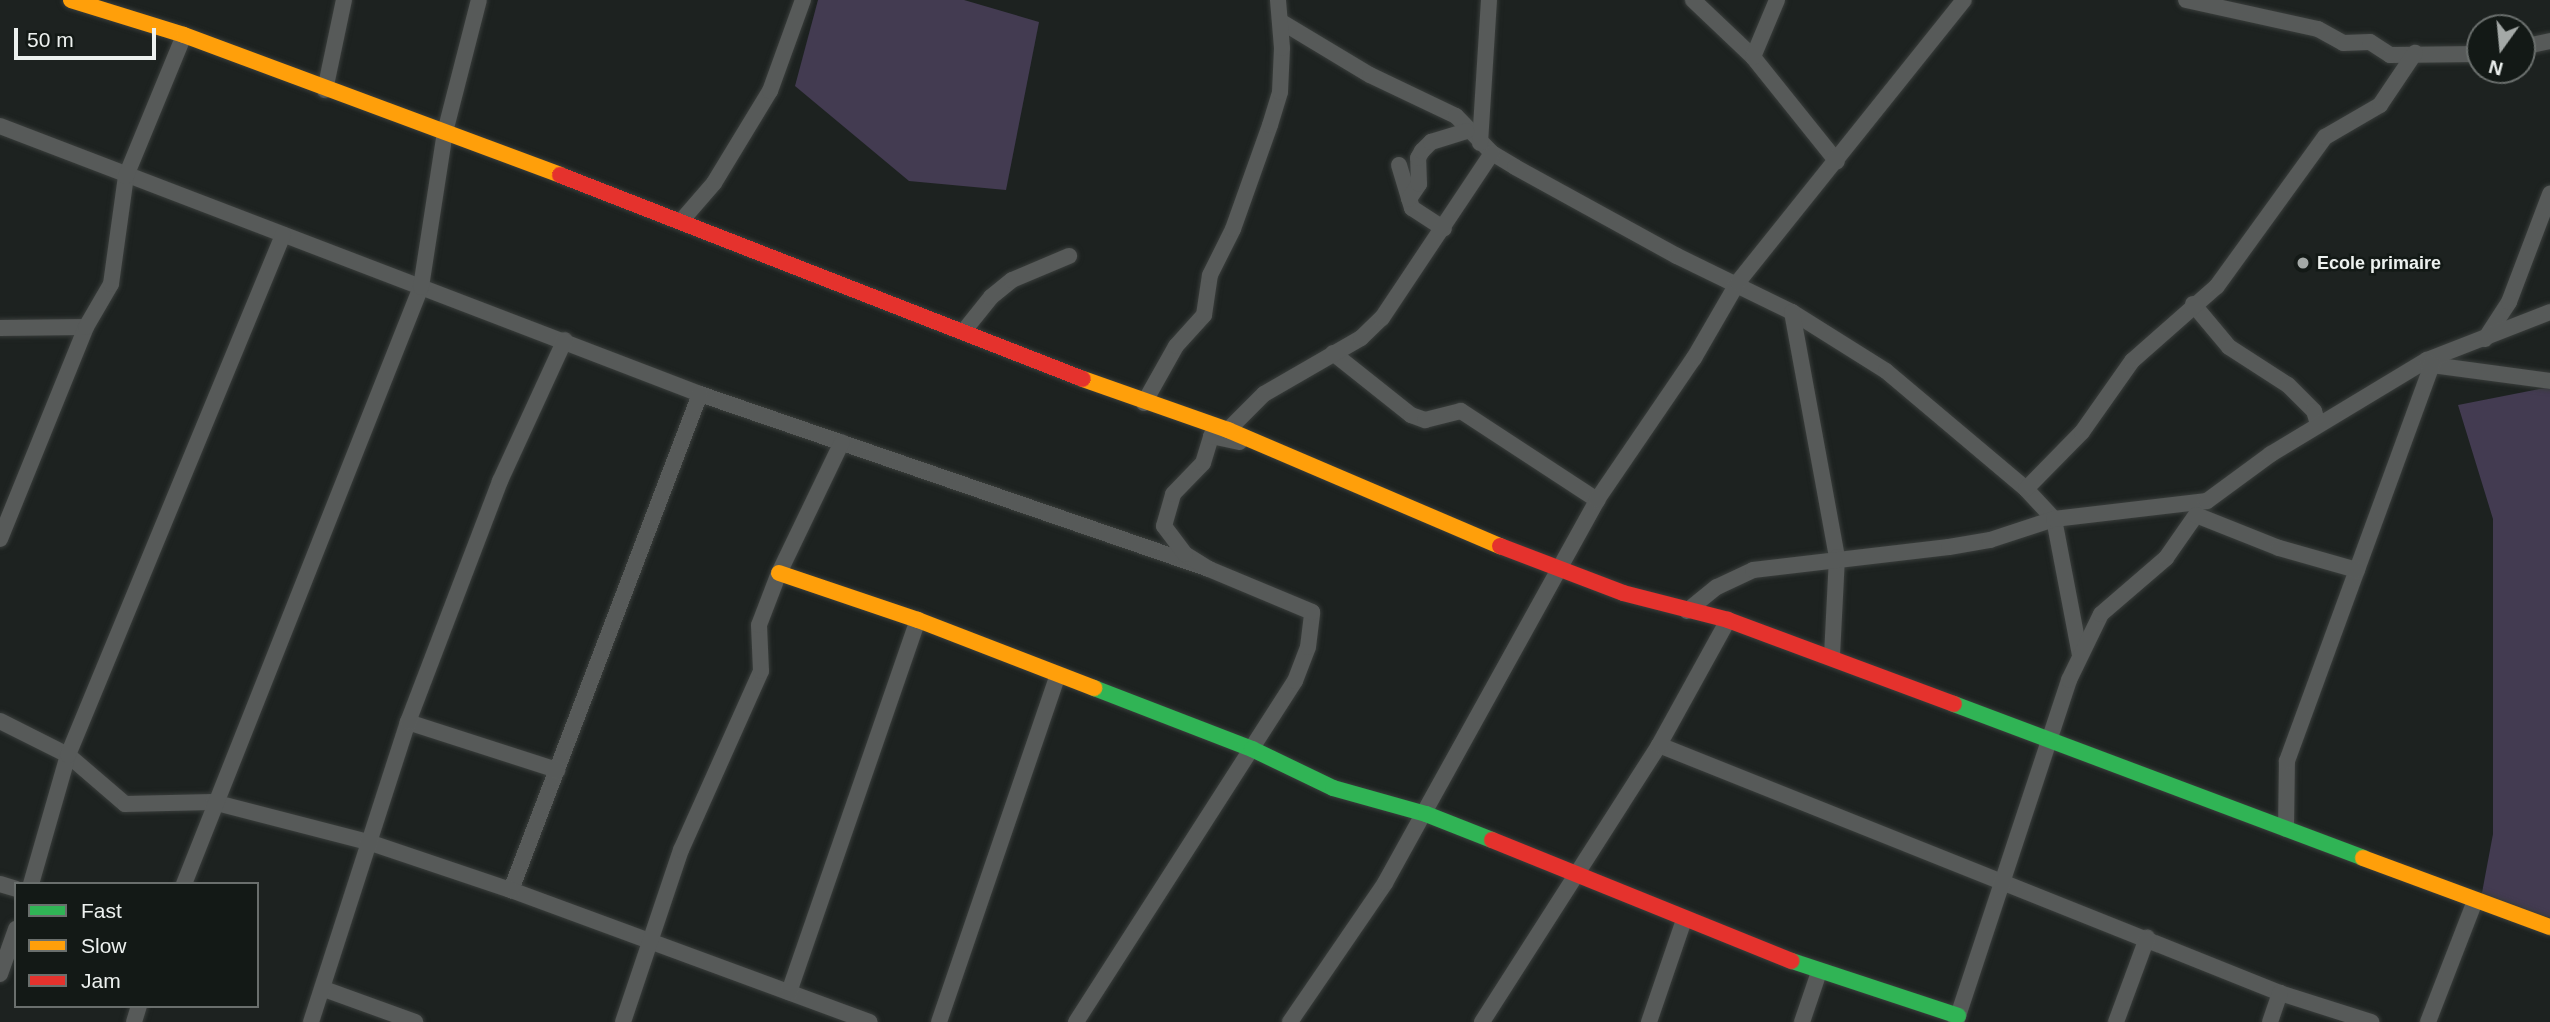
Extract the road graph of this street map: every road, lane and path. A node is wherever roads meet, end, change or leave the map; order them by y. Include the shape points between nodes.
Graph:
1 (71, 0) edge
2 (479, 0) edge
3 (803, 0) edge
4 (1278, 0) edge
5 (1489, 0) edge
6 (1693, 0) edge
7 (1777, 0) edge
8 (1964, 0) edge
9 (2186, 0) edge
10 (346, 1) edge
11 (2247, 6) edge
12 (1280, 21) junction
13 (184, 35) junction
14 (2415, 53) junction
15 (2466, 54) edge
16 (1753, 57) junction
17 (325, 90) junction
18 (0, 125) edge
19 (1466, 131) junction
20 (445, 132) junction
21 (1486, 148) junction
22 (1837, 162) junction
23 (1399, 165) dead end
24 (126, 176) junction
25 (2550, 194) edge
26 (1409, 199) junction
27 (681, 220) junction
28 (1444, 229) junction
29 (283, 235) junction
30 (1069, 256) dead end
31 (1738, 282) junction
32 (421, 287) junction
33 (2193, 304) junction
34 (1793, 312) junction
35 (2550, 312) edge
36 (86, 327) junction
37 (0, 328) edge
38 (963, 332) junction
39 (2485, 339) junction
40 (565, 340) junction
41 (1333, 353) junction
42 (2429, 362) junction
43 (2550, 382) edge
44 (700, 394) junction
45 (1144, 403) junction
46 (2318, 424) junction
47 (1228, 430) junction
48 (842, 442) junction
49 (1263, 447) junction
50 (2026, 489) junction
51 (1597, 500) junction
52 (2207, 501) junction
53 (2196, 515) junction
54 (2054, 519) junction
55 (0, 539) edge
56 (1836, 557) junction
57 (1560, 568) junction
58 (1209, 569) junction
59 (2357, 570) junction
60 (779, 573) junction
61 (1687, 611) junction
62 (1728, 620) junction
63 (918, 621) junction
64 (2080, 655) junction
65 (1832, 656) junction
66 (1057, 678) junction
67 (0, 722) edge
68 (408, 722) junction
69 (2048, 742) junction
70 (1659, 745) junction
71 (1252, 749) junction
72 (68, 755) junction
73 (557, 770) junction
74 (213, 802) junction
75 (1426, 814) junction
76 (2286, 830) junction
77 (369, 842) junction
78 (1578, 876) junction
79 (2007, 880) junction
80 (32, 882) edge
81 (185, 882) edge
82 (511, 890) junction
83 (2475, 901) junction
84 (1684, 920) junction
85 (2550, 927) edge
86 (14, 935) edge
87 (2147, 938) junction
88 (653, 942) junction
89 (1819, 972) junction
90 (0, 974) edge
91 (324, 989) junction
92 (789, 992) junction
93 (2280, 993) junction
94 (1957, 1019) edge
95 (311, 1022) edge
96 (415, 1022) edge
97 (623, 1022) edge
98 (869, 1022) edge
99 (939, 1022) edge
100 (1076, 1022) edge
101 (1290, 1022) edge
102 (1482, 1022) edge
103 (1649, 1022) edge
104 (1802, 1022) edge
105 (2116, 1022) edge
106 (2270, 1022) edge
107 (2371, 1022) edge
108 (2428, 1022) edge

1 - 13 street
2 - 20 street
3 - 27 street via 770,90 714,183
4 - 12 street
5 - 21 street
6 - 16 street
7 - 16 street
8 - 22 street
9 - 11 street
10 - 17 street
11 - 14 street via 2318,29 2343,43 2370,42 2390,55
12 - 19 street via 1370,75 1456,116
12 - 45 street via 1280,92 1233,229 1210,275 1204,315 1176,346
13 - 17 street
13 - 24 street
14 - 15 street
14 - 33 street via 2380,105 2325,137 2217,286
16 - 22 street
17 - 20 street
18 - 24 street
19 - 21 street
19 - 26 street via 1432,142 1422,151 1419,184
20 - 27 street
20 - 32 street
21 - 28 street
21 - 31 street via 1677,256
22 - 31 street
23 - 26 street
24 - 29 street
24 - 36 street via 111,284
25 - 39 street via 2509,302
26 - 28 street via 1412,208
27 - 38 street
28 - 41 street via 1382,318 1361,338
29 - 32 street
29 - 72 street
30 - 38 street via 1012,280 991,297
31 - 34 street
31 - 51 street via 1694,358
32 - 40 street
32 - 74 street
33 - 46 street via 2229,347 2288,385 2315,411
33 - 50 street via 2132,360 2082,432
34 - 50 street via 1886,371
34 - 56 street
35 - 39 street
36 - 37 street
36 - 55 street
38 - 45 street
39 - 42 street
40 - 44 street
40 - 68 street via 500,481
41 - 47 street via 1264,394
41 - 51 street via 1411,415 1425,420 1461,411
42 - 43 street
42 - 46 street
42 - 59 street
44 - 48 street
44 - 73 street
45 - 47 street
46 - 52 street
47 - 49 street
48 - 58 street
48 - 60 street
49 - 57 street
49 - 58 street via 1211,436 1203,463 1173,494 1164,526 1185,554
50 - 54 street
51 - 57 street
52 - 53 street
52 - 54 street
53 - 59 street via 2279,548
53 - 64 street via 2166,558 2101,614
54 - 56 street via 1990,540
54 - 64 street
56 - 61 street via 1753,570 1717,587
56 - 65 street
57 - 61 street
57 - 75 street via 1492,685
58 - 71 street via 1312,612 1308,647 1295,681
59 - 76 street via 2287,761
60 - 63 street
60 - 88 street via 759,625 761,671 681,850
61 - 62 street
62 - 65 street
62 - 70 street
63 - 66 street
63 - 92 street
64 - 69 street
65 - 69 street
66 - 71 street
66 - 99 street
67 - 72 street
68 - 73 street
68 - 77 street
69 - 76 street
69 - 79 street
70 - 78 street
70 - 79 street
71 - 75 street via 1333,788
71 - 100 street
72 - 74 street via 125,804
72 - 80 street
73 - 82 street
74 - 77 street
74 - 81 street
75 - 78 street
75 - 101 street
76 - 83 street
77 - 82 street
77 - 91 street
78 - 84 street
78 - 102 street
79 - 87 street
79 - 94 street
82 - 88 street
83 - 85 street
83 - 108 street
84 - 89 street
84 - 103 street
86 - 90 street
87 - 93 street
87 - 105 street
88 - 92 street
88 - 97 street
89 - 94 street
89 - 104 street
91 - 95 street
91 - 96 street
92 - 98 street
93 - 106 street
93 - 107 street

